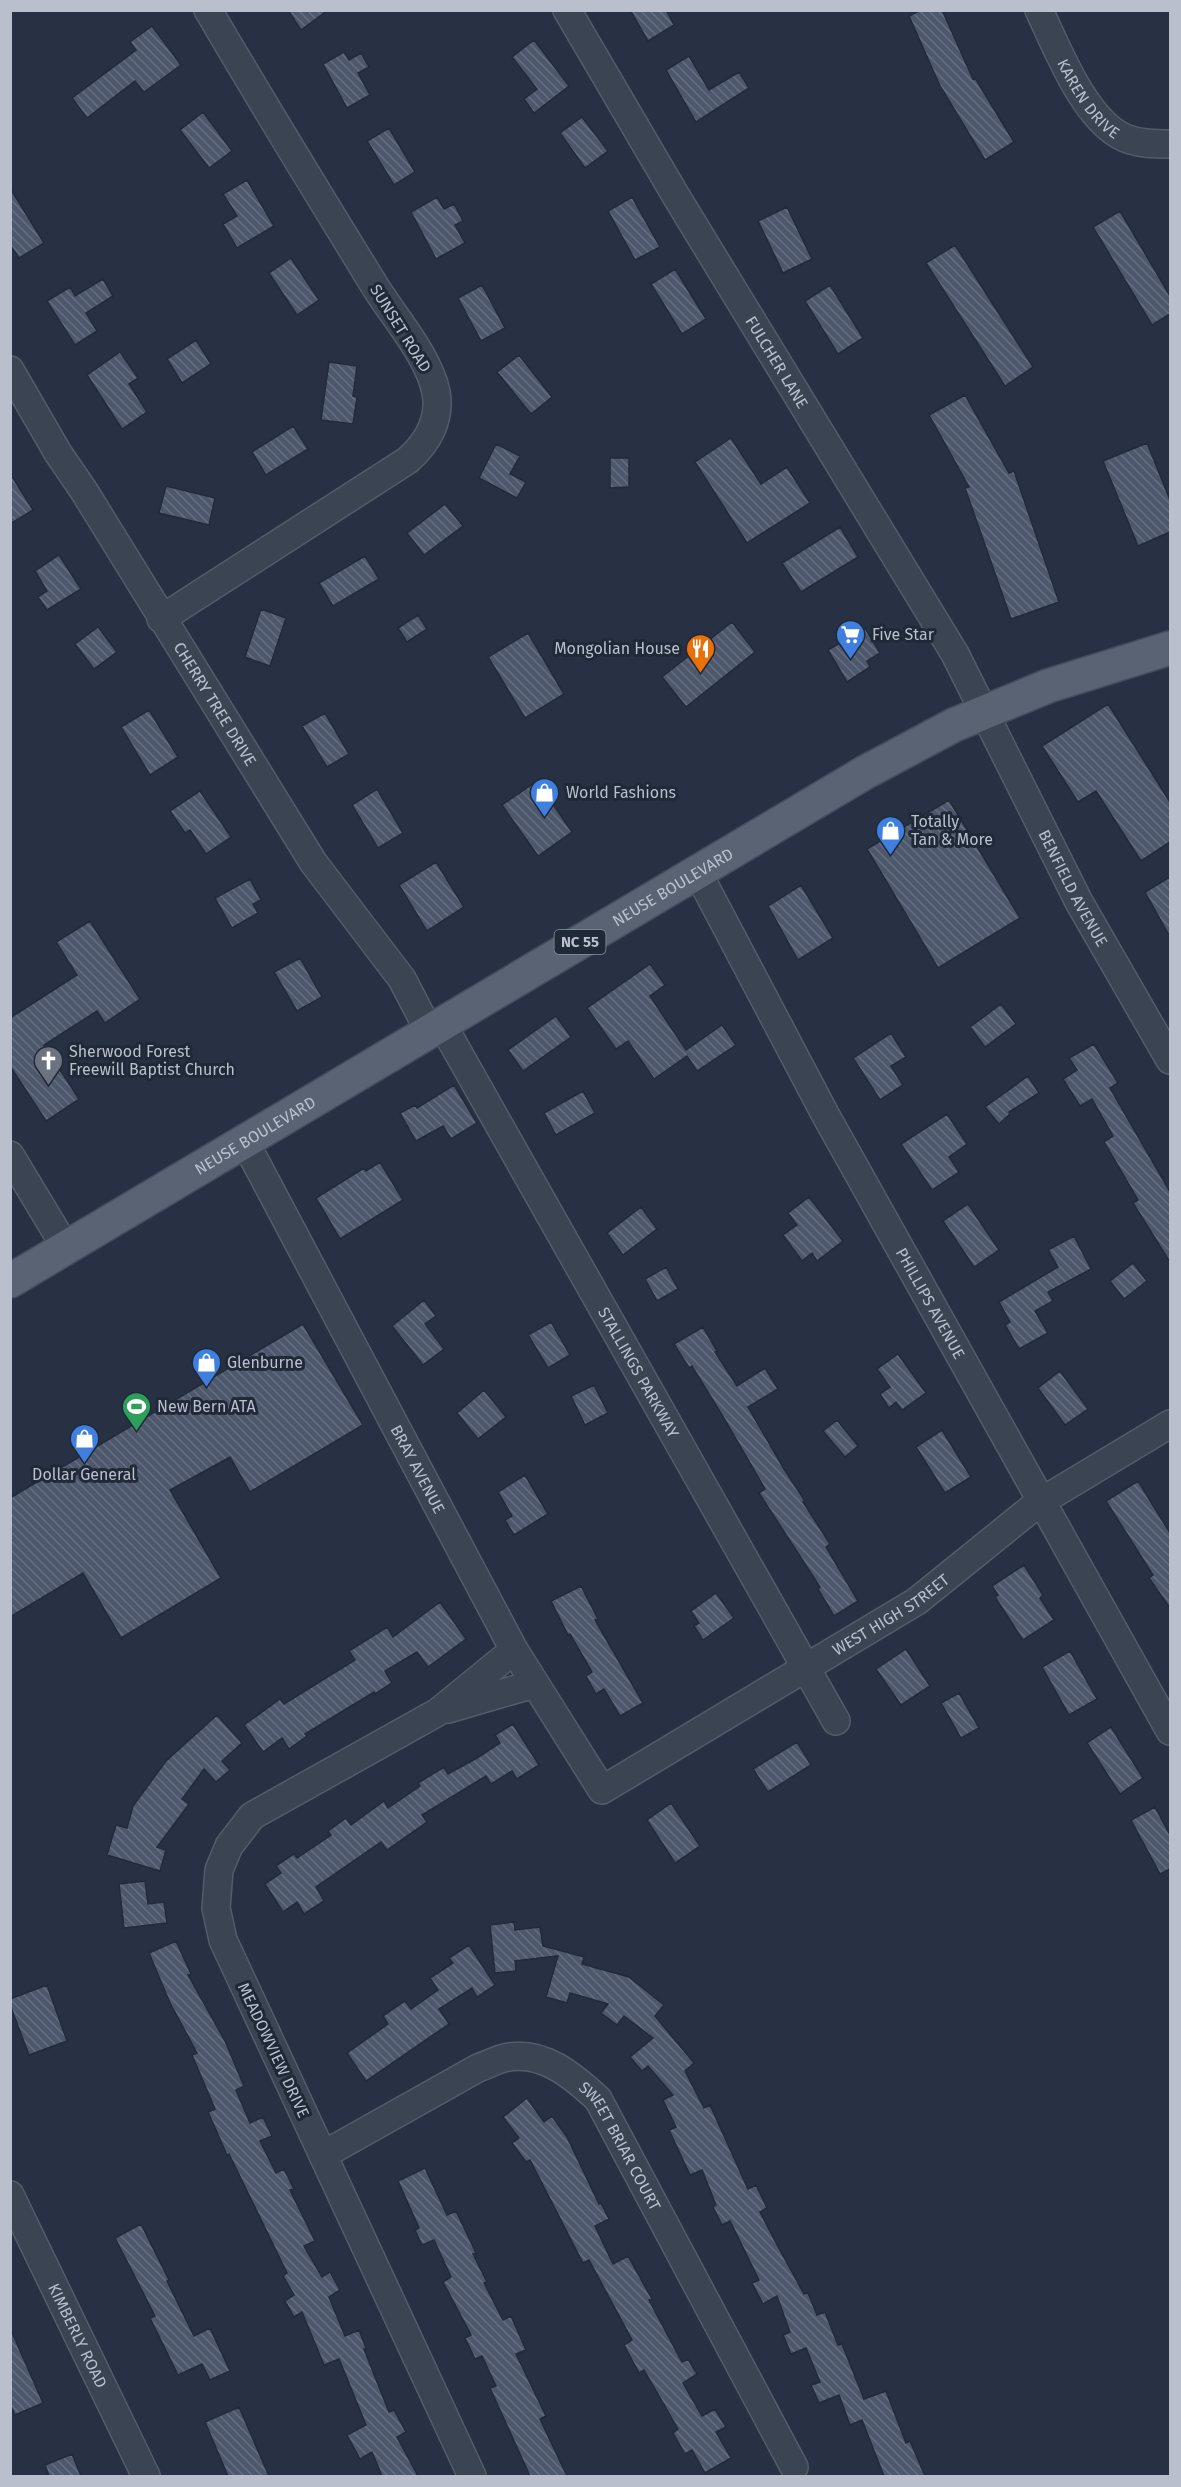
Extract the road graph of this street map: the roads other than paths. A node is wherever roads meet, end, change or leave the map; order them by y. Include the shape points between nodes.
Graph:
1 (208, 10) edge
2 (567, 10) edge
3 (1039, 10) edge
4 (1170, 144) edge
5 (10, 370) edge
6 (161, 618) junction
7 (1170, 648) edge
8 (984, 713) junction
9 (698, 873) junction
10 (435, 1028) junction
11 (1170, 1060) edge
12 (245, 1142) junction
13 (10, 1155) edge
14 (66, 1248) junction
15 (10, 1281) edge
16 (1170, 1424) edge
17 (1043, 1500) junction
18 (514, 1650) junction
19 (806, 1669) junction
20 (534, 1684) junction
21 (438, 1712) junction
22 (836, 1721) dead end
23 (1170, 1731) edge
24 (602, 1790) joint
25 (323, 2156) junction
26 (10, 2195) edge
27 (794, 2467) dead end
28 (146, 2476) edge
29 (472, 2476) edge

1 - 6 street, SUNSET ROAD via 373,283 422,354 433,380 437,407 430,435 408,460
2 - 8 street, FULCHER LANE via 950,645
3 - 4 street, KAREN DRIVE via 1090,108 1106,125 1124,138 1144,144
5 - 6 street, CHERRY TREE DRIVE
6 - 10 street, CHERRY TREE DRIVE via 313,862
7 - 8 main road, NEUSE BOULEVARD / NC 55 via 1048,686
8 - 9 main road, NEUSE BOULEVARD / NC 55 via 954,724 864,773
8 - 11 street, BENFIELD AVENUE via 1079,902
9 - 10 main road, NEUSE BOULEVARD / NC 55
9 - 17 street, PHILLIPS AVENUE via 825,1114
10 - 12 main road, NEUSE BOULEVARD / NC 55
10 - 19 street, STALLINGS PARKWAY
12 - 14 main road, NEUSE BOULEVARD / NC 55
12 - 18 street, BRAY AVENUE
13 - 14 street
14 - 15 main road, NEUSE BOULEVARD / NC 55
16 - 17 street, WEST HIGH STREET
17 - 19 street, WEST HIGH STREET via 917,1601
17 - 23 street, PHILLIPS AVENUE
18 - 20 street, BRAY AVENUE
18 - 21 street, MEADOWVIEW DRIVE
19 - 22 street, STALLINGS PARKWAY
19 - 24 street, WEST HIGH STREET
20 - 21 street, MEADOWVIEW DRIVE
20 - 24 street, BRAY AVENUE
21 - 25 street, MEADOWVIEW DRIVE via 252,1816 229,1846 219,1870 216,1908 223,1940
25 - 27 street, SWEET BRIAR COURT via 478,2068 505,2058 535,2057 570,2074 598,2098
25 - 29 street, MEADOWVIEW DRIVE
26 - 28 street, KIMBERLY ROAD

